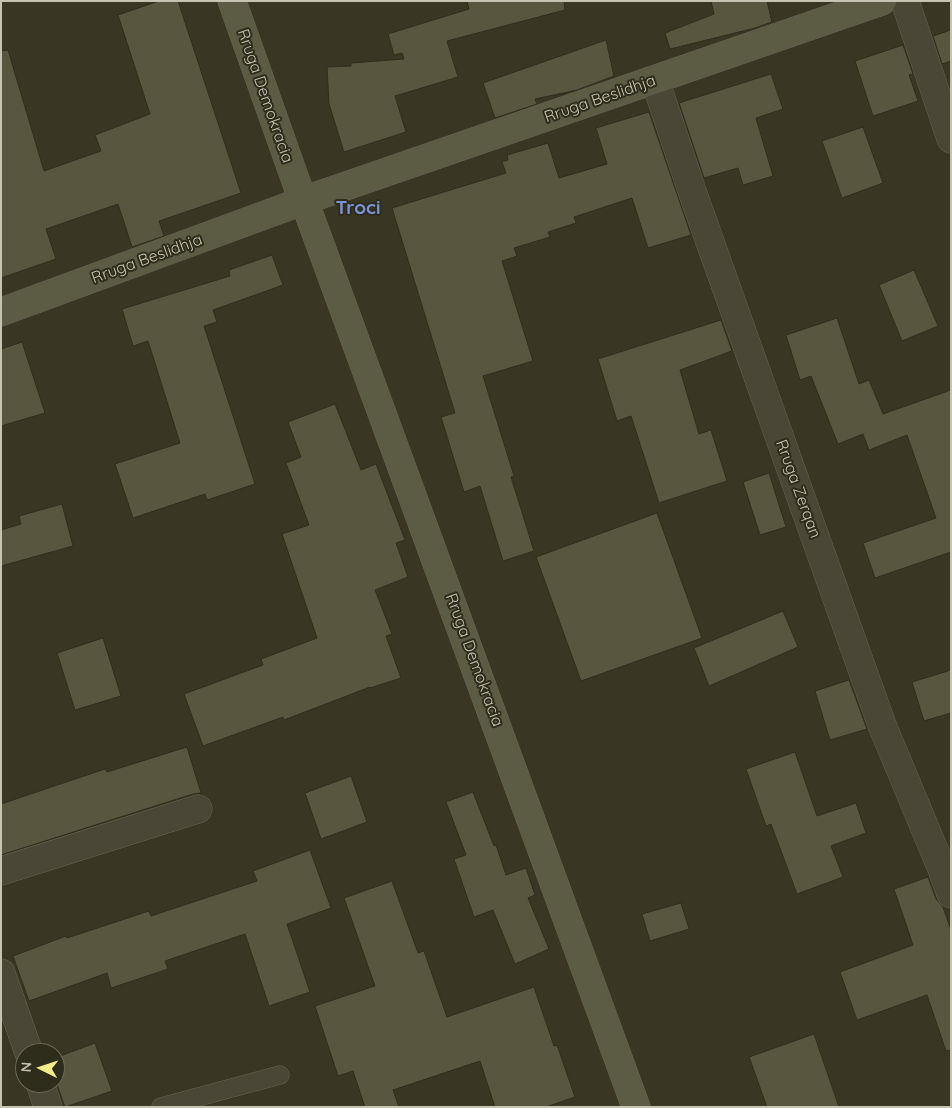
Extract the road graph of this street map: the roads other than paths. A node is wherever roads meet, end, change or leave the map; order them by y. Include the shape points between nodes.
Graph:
1 (232, 1) edge
2 (882, 1) edge
3 (904, 1) edge
4 (656, 80) junction
5 (951, 138) edge
6 (304, 201) junction
7 (1, 312) edge
8 (198, 809) dead end
9 (1, 871) edge
10 (951, 894) edge
11 (1, 973) edge
12 (26, 1043) edge
13 (280, 1075) dead end
14 (43, 1093) edge
15 (48, 1107) edge
16 (162, 1107) edge
17 (636, 1107) edge

1 - 6 main road, Rruga Demokracia
2 - 4 main road, Rruga Beslidhja
3 - 5 street
4 - 6 main road, Rruga Beslidhja
4 - 10 street, Rruga Zerqan via 693,194 882,725
6 - 7 main road, Rruga Beslidhja
6 - 17 main road, Rruga Demokracia
8 - 9 street
11 - 12 street
13 - 16 lane
14 - 15 street

